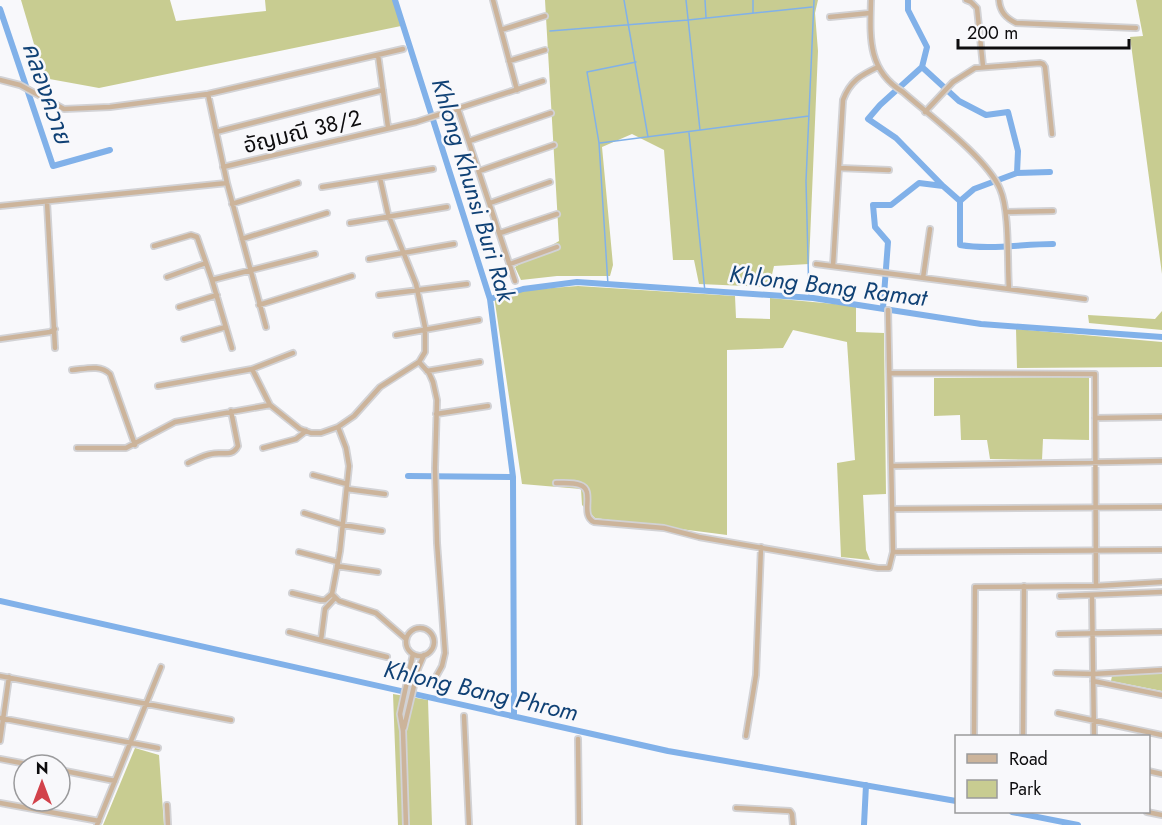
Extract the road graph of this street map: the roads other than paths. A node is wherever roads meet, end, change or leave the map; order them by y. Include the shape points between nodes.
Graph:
1 (493, 0) edge
2 (871, 0) edge
3 (966, 0) edge
4 (999, 0) edge
5 (870, 13) junction
6 (545, 16) dead end
7 (830, 17) dead end
8 (1136, 28) dead end
9 (501, 30) junction
10 (403, 49) dead end
11 (544, 50) dead end
12 (378, 55) junction
13 (509, 61) junction
14 (984, 66) junction
15 (878, 67) junction
16 (0, 80) edge
17 (543, 81) dead end
18 (383, 90) junction
19 (517, 90) junction
20 (208, 94) junction
21 (455, 110) junction
22 (925, 112) junction
23 (551, 113) dead end
24 (388, 127) junction
25 (216, 132) junction
26 (1052, 134) dead end
27 (469, 141) junction
28 (554, 145) dead end
29 (223, 167) junction
30 (839, 168) junction
31 (433, 169) dead end
32 (889, 170) dead end
33 (478, 171) junction
34 (380, 178) junction
35 (550, 182) dead end
36 (227, 183) junction
37 (298, 183) dead end
38 (322, 187) dead end
39 (47, 202) junction
40 (490, 203) junction
41 (232, 204) junction
42 (0, 206) edge
43 (447, 207) dead end
44 (1053, 211) dead end
45 (1006, 212) junction
46 (327, 213) dead end
47 (557, 214) dead end
48 (389, 216) junction
49 (350, 223) dead end
50 (930, 229) dead end
51 (500, 234) junction
52 (242, 239) junction
53 (454, 244) dead end
54 (154, 246) dead end
55 (557, 247) dead end
56 (403, 253) junction
57 (315, 254) dead end
58 (369, 259) dead end
59 (206, 263) junction
60 (510, 264) junction
61 (816, 264) dead end
62 (833, 266) junction
63 (250, 271) junction
64 (352, 276) dead end
65 (166, 277) dead end
66 (922, 278) junction
67 (212, 280) junction
68 (515, 281) dead end
69 (467, 284) dead end
70 (417, 290) junction
71 (1009, 290) junction
72 (217, 295) junction
73 (380, 296) dead end
74 (1085, 299) dead end
75 (259, 305) junction
76 (179, 307) dead end
77 (888, 310) dead end
78 (479, 320) dead end
79 (226, 327) junction
80 (266, 327) dead end
81 (55, 329) junction
82 (425, 330) junction
83 (396, 335) dead end
84 (0, 339) edge
85 (184, 339) dead end
86 (55, 348) dead end
87 (232, 348) dead end
88 (293, 353) dead end
89 (419, 362) junction
90 (480, 362) dead end
91 (252, 369) junction
92 (72, 370) dead end
93 (427, 370) junction
94 (891, 373) junction
95 (158, 386) dead end
96 (270, 405) junction
97 (488, 406) dead end
98 (231, 411) junction
99 (436, 414) junction
100 (1162, 417) edge
101 (1095, 418) junction
102 (338, 427) junction
103 (306, 431) junction
104 (135, 445) junction
105 (77, 448) dead end
106 (263, 448) dead end
107 (1162, 461) edge
108 (1096, 462) junction
109 (188, 463) dead end
110 (892, 466) junction
111 (313, 475) dead end
112 (556, 483) dead end
113 (347, 487) junction
114 (385, 494) dead end
115 (1162, 507) edge
116 (1095, 508) junction
117 (892, 509) junction
118 (304, 513) dead end
119 (343, 525) junction
120 (382, 531) dead end
121 (761, 547) junction
122 (1162, 550) edge
123 (1095, 551) junction
124 (299, 552) dead end
125 (893, 552) junction
126 (338, 564) junction
127 (378, 572) dead end
128 (1162, 582) edge
129 (1024, 586) junction
130 (1096, 586) junction
131 (1162, 592) edge
132 (292, 593) dead end
133 (334, 596) junction
134 (1059, 596) dead end
135 (1092, 596) junction
136 (289, 632) dead end
137 (1162, 632) edge
138 (1093, 633) junction
139 (1059, 634) dead end
140 (406, 639) junction
141 (321, 640) junction
142 (413, 654) junction
143 (424, 655) junction
144 (387, 657) dead end
145 (161, 667) dead end
146 (1162, 670) edge
147 (1056, 673) dead end
148 (1093, 674) junction
149 (0, 676) edge
150 (9, 677) junction
151 (1093, 681) junction
152 (433, 682) dead end
153 (1162, 694) edge
154 (146, 704) junction
155 (1058, 713) dead end
156 (464, 716) dead end
157 (2, 718) edge
158 (231, 720) dead end
159 (1094, 720) junction
160 (403, 731) junction
161 (974, 735) edge
162 (1023, 735) edge
163 (1094, 735) edge
164 (1162, 735) edge
165 (746, 736) dead end
166 (578, 739) dead end
167 (0, 741) edge
168 (130, 743) junction
169 (158, 748) dead end
170 (72, 773) edge
171 (115, 781) junction
172 (0, 803) edge
173 (166, 805) dead end
174 (736, 808) dead end
175 (98, 823) edge
176 (168, 825) edge
177 (406, 825) edge
178 (469, 825) edge
179 (579, 825) edge
180 (793, 825) edge

1 - 9 street
2 - 5 street
3 - 14 street via 977,8
4 - 8 street via 1000,8 1016,23
5 - 7 street
5 - 15 street via 869,40
6 - 9 street
9 - 13 street
10 - 12 street
11 - 13 street
12 - 18 street
12 - 20 street
13 - 19 street
14 - 22 street via 953,82
14 - 26 street via 1044,64
15 - 22 street via 891,85
15 - 30 street via 855,79 847,89
16 - 20 street via 20,85 57,106 77,110
17 - 19 street, อัญมณี 38/2
18 - 24 street
18 - 25 street
19 - 21 street, อัญมณี 38/2
20 - 25 street
21 - 24 street, อัญมณี 38/2
21 - 27 street
22 - 45 street via 990,171
23 - 27 street
24 - 29 street, อัญมณี 38/2
25 - 29 street
27 - 33 street
28 - 33 street
29 - 36 street
30 - 32 street
30 - 62 street
31 - 34 street
33 - 40 street
34 - 38 street
34 - 48 street
35 - 40 street
36 - 39 street
36 - 41 street
37 - 41 street
39 - 42 street
39 - 81 street
40 - 51 street
41 - 52 street
43 - 48 street
44 - 45 street
45 - 71 street
46 - 52 street
47 - 51 street
48 - 49 street
48 - 56 street
50 - 66 street
51 - 60 street
52 - 63 street
53 - 56 street
54 - 59 street via 194,234
55 - 60 street
56 - 58 street
56 - 70 street
57 - 63 street
59 - 65 street
59 - 67 street
60 - 68 street
61 - 62 street
62 - 66 street
63 - 67 street
63 - 75 street
64 - 75 street
66 - 71 street
67 - 72 street
69 - 70 street
70 - 73 street
70 - 82 street
71 - 74 street
72 - 76 street
72 - 79 street
75 - 80 street
77 - 94 street
78 - 82 street
79 - 85 street
79 - 87 street
81 - 84 street
81 - 86 street
82 - 83 street
82 - 89 street via 425,352
88 - 91 street
89 - 93 street
89 - 102 street via 380,387 354,416
90 - 93 street
91 - 95 street
91 - 96 street
92 - 104 street via 98,368 110,374
93 - 99 street via 437,400
94 - 101 street via 1095,374
94 - 110 street
96 - 98 street
96 - 103 street
97 - 99 street
98 - 104 street via 175,422
98 - 109 street via 236,451 213,453
99 - 152 street via 437,543 446,653
100 - 101 street
101 - 108 street
102 - 103 street via 321,433
102 - 113 street via 349,466
103 - 106 street via 296,439
104 - 105 street
107 - 108 street
108 - 110 street
108 - 116 street
110 - 117 street
111 - 113 street
112 - 121 street via 585,487 587,515 594,522 664,528
113 - 114 street
113 - 119 street
115 - 116 street
116 - 117 street
116 - 123 street
117 - 125 street
118 - 119 street
119 - 120 street
119 - 126 street
121 - 125 street via 889,568
121 - 165 street via 756,675
122 - 123 street
123 - 125 street
123 - 130 street
124 - 126 street
126 - 127 street
126 - 133 street
128 - 130 street
129 - 130 street
129 - 161 street via 975,587
129 - 162 street
131 - 135 street
132 - 133 street via 321,600
133 - 140 street via 339,602 376,613
133 - 141 street via 325,609
134 - 135 street
135 - 138 street
136 - 141 street
137 - 138 street
138 - 139 street
138 - 148 street
140 - 142 street
140 - 143 street via 417,628 430,632 433,645
141 - 144 street
142 - 143 street
142 - 160 street via 400,714
143 - 160 street
145 - 154 street
146 - 148 street
147 - 148 street
148 - 151 street
149 - 150 street
150 - 154 street
150 - 157 street
151 - 153 street
151 - 159 street
154 - 158 street
154 - 168 street
155 - 159 street
156 - 178 street
157 - 167 street
157 - 168 street
159 - 163 street
159 - 164 street
160 - 177 street
166 - 179 street
168 - 169 street
168 - 171 street
170 - 171 street
171 - 175 street
172 - 175 street
173 - 176 street
174 - 180 street via 790,811

